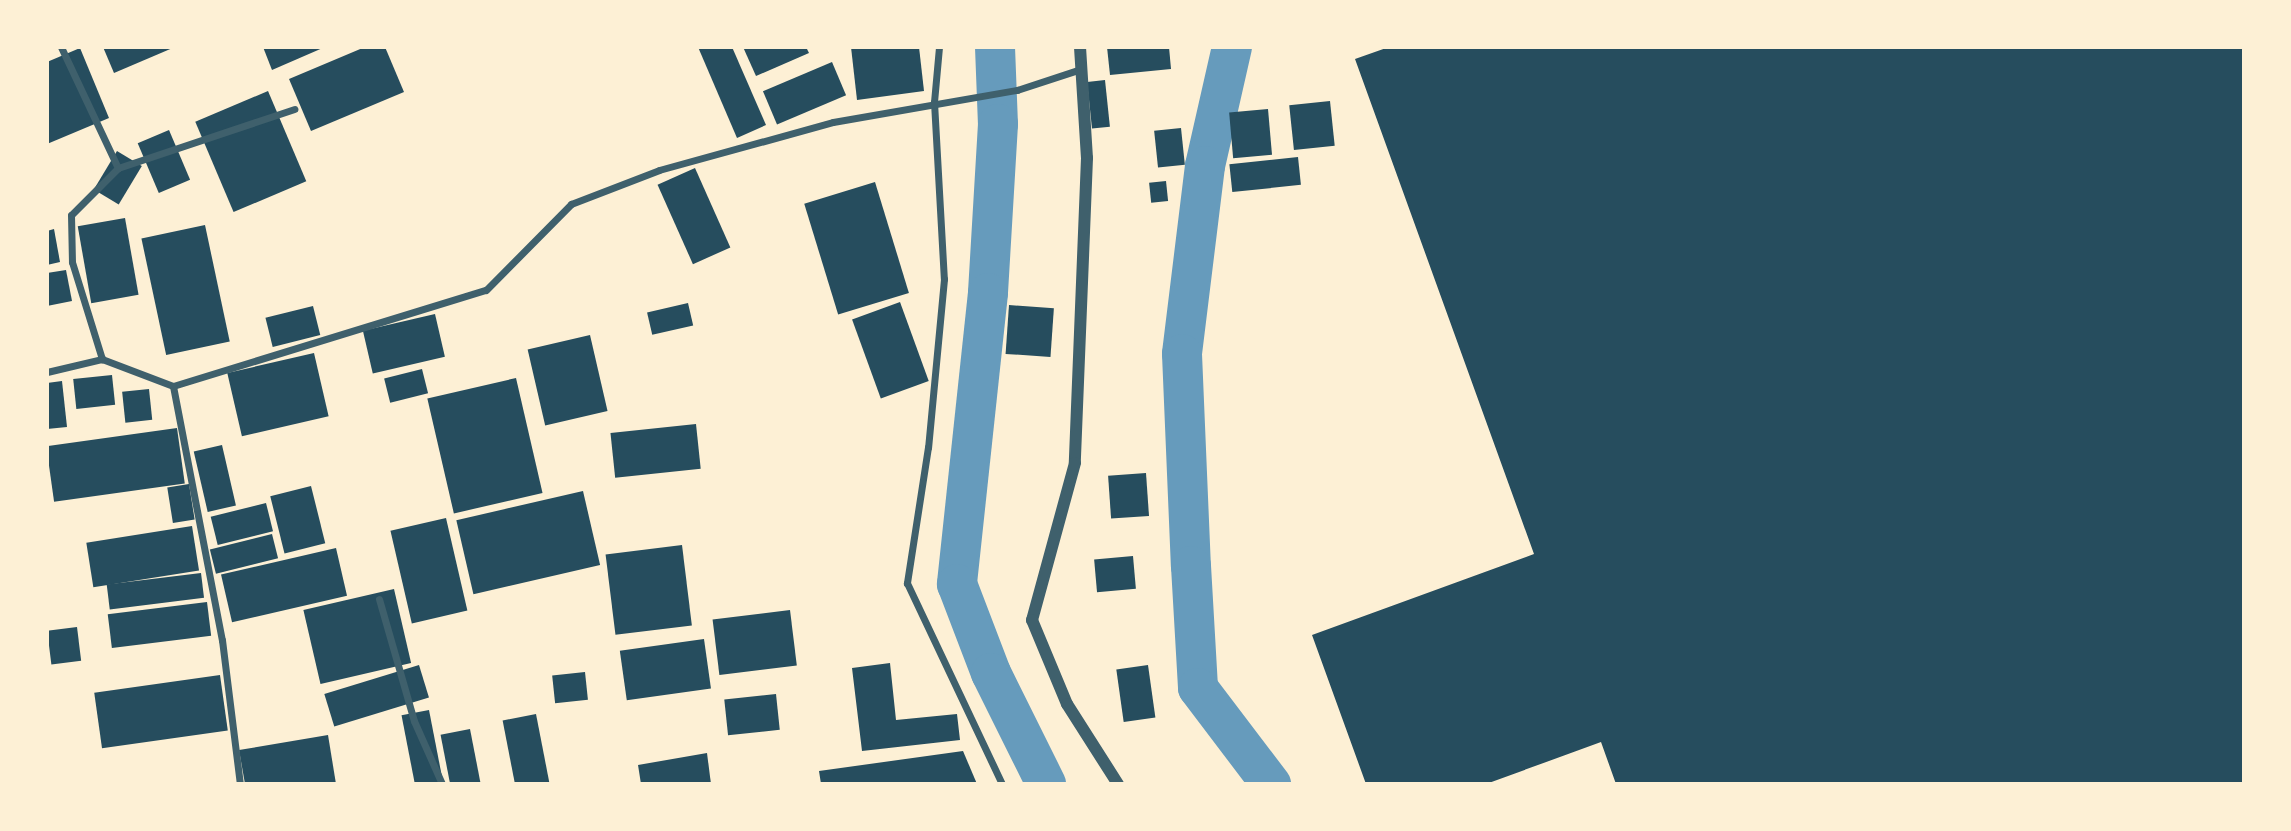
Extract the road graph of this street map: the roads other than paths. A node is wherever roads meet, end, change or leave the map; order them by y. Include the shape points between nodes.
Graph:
1 (61, 47) edge
2 (939, 47) edge
3 (1080, 47) edge
4 (1081, 69) junction
5 (934, 102) junction
6 (294, 109) dead end
7 (118, 168) junction
8 (102, 359) junction
9 (47, 372) edge
10 (173, 386) junction
11 (379, 599) dead end
12 (240, 784) edge
13 (442, 784) edge
14 (1002, 784) edge
15 (1118, 784) edge

1 - 7 street
2 - 5 street
3 - 4 street
4 - 5 street via 1017,90
4 - 15 street via 1087,158 1074,463 1032,620 1067,704
5 - 10 street via 833,122 659,170 571,204 486,290
5 - 14 street via 943,279 928,447 907,583
6 - 7 street
7 - 8 street via 71,215 72,262
8 - 9 street
8 - 10 street
10 - 12 street via 222,640
11 - 13 street via 414,721

